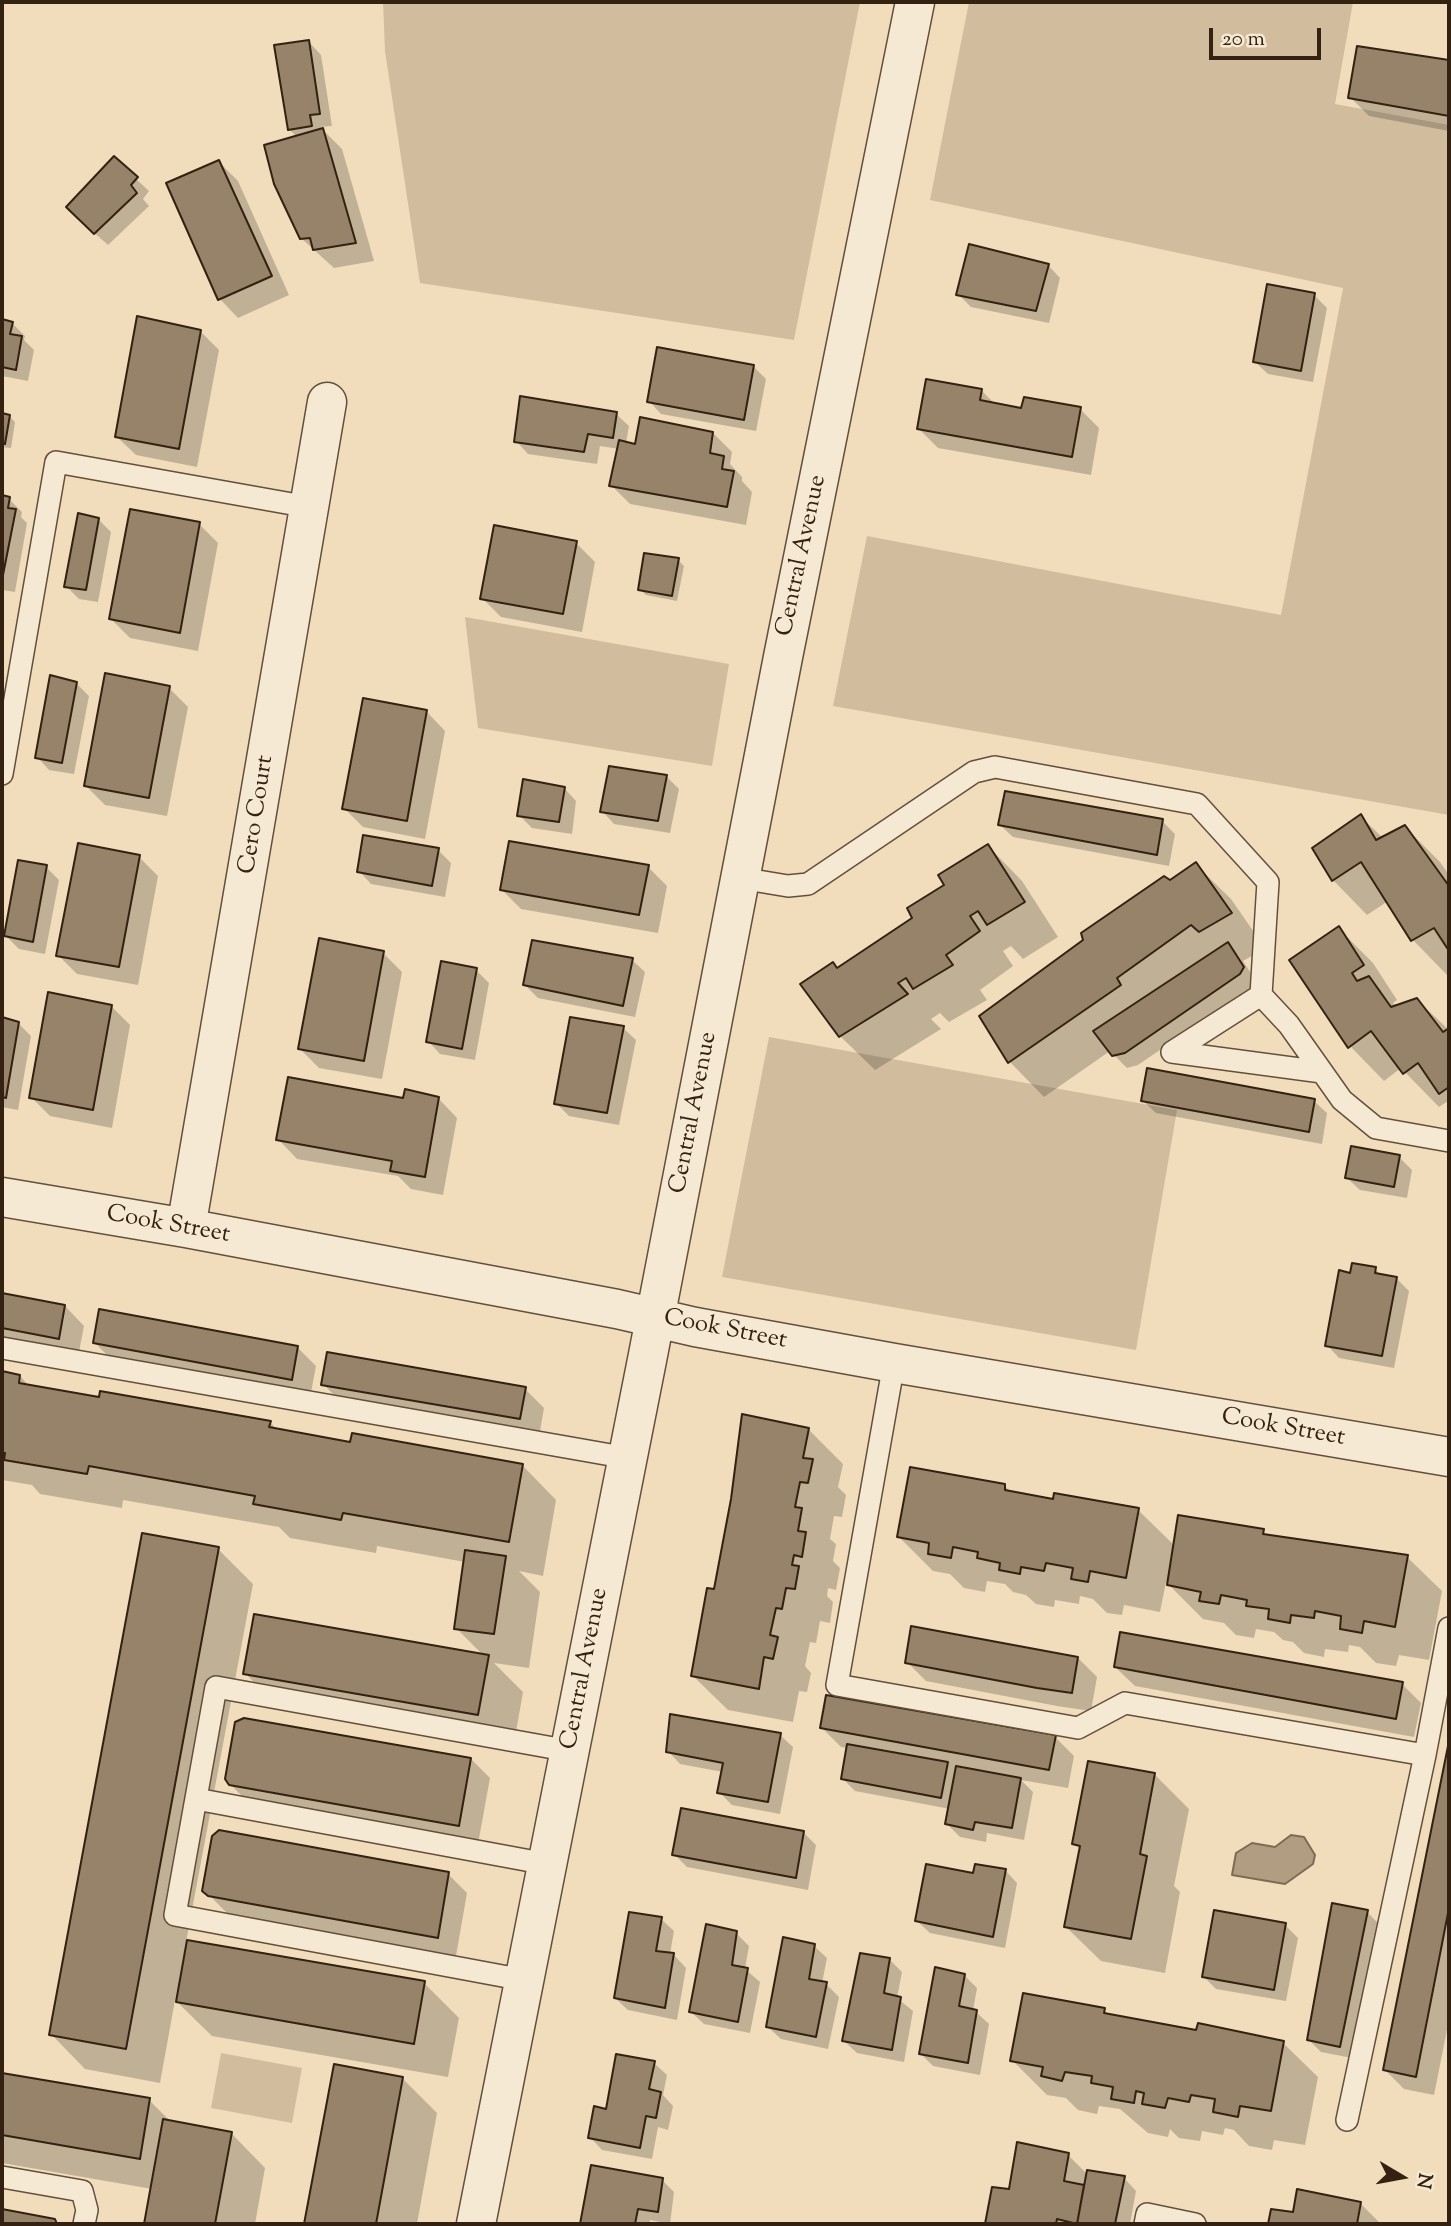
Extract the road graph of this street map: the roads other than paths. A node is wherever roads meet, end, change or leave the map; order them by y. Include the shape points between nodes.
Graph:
1 (915, 2) edge
2 (327, 402) dead end
3 (309, 507) junction
4 (2, 774) edge
5 (740, 878) junction
6 (1261, 995) junction
7 (1322, 1072) junction
8 (1449, 1141) edge
9 (2, 1197) edge
10 (186, 1228) junction
11 (655, 1318) junction
12 (2, 1348) edge
13 (894, 1363) junction
14 (1449, 1457) edge
15 (628, 1458) junction
16 (1449, 1628) edge
17 (570, 1751) junction
18 (1425, 1755) junction
19 (196, 1799) junction
20 (547, 1864) junction
21 (524, 1980) junction
22 (1347, 2120) dead end
23 (2, 2177) edge
24 (84, 2224) edge
25 (476, 2224) edge
26 (1145, 2224) edge
27 (1195, 2224) edge

1 - 5 street, Central Avenue
2 - 3 street, Cero Court
3 - 4 lane via 56,462
3 - 10 street, Cero Court
5 - 6 lane via 788,886 808,884 974,772 995,767 1196,804 1268,882
5 - 11 street, Central Avenue
6 - 7 lane
6 - 7 lane via 1172,1052
7 - 8 lane via 1342,1100 1376,1128
9 - 10 street, Cook Street
10 - 11 street, Cook Street
11 - 13 street, Cook Street
11 - 15 street, Central Avenue
12 - 15 lane
13 - 14 street, Cook Street
13 - 18 lane via 837,1685 1078,1728 1125,1703
15 - 17 street, Central Avenue
16 - 18 lane
17 - 19 lane via 216,1688
17 - 20 street, Central Avenue
18 - 22 lane
19 - 20 lane
19 - 21 lane via 175,1915
20 - 21 street, Central Avenue
21 - 25 street, Central Avenue
23 - 24 lane via 82,2191 87,2210
26 - 27 lane via 1147,2214

